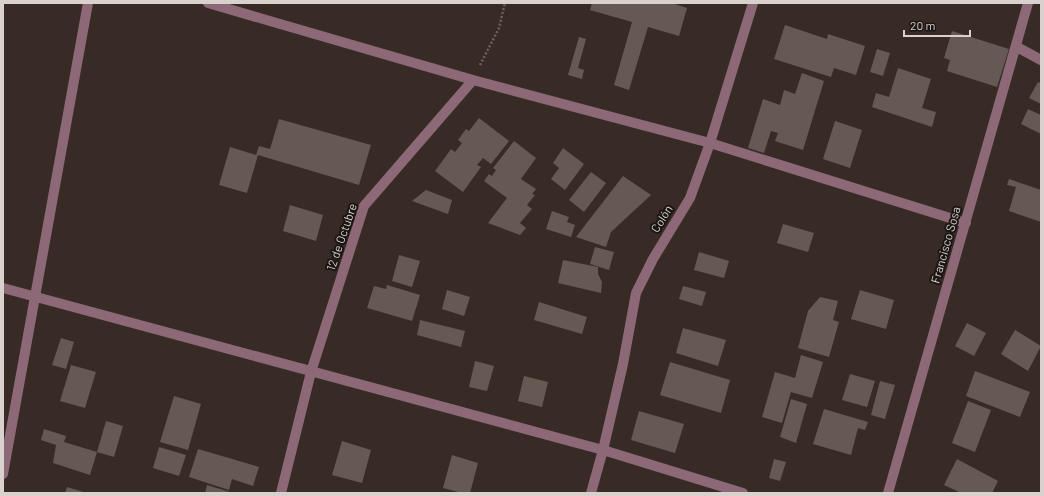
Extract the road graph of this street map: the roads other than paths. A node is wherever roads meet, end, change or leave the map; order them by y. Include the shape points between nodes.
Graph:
1 (88, 3) edge
2 (208, 3) edge
3 (753, 3) edge
4 (1028, 3) edge
5 (1016, 47) junction
6 (1041, 60) edge
7 (473, 80) junction
8 (710, 143) junction
9 (966, 223) junction
10 (3, 288) edge
11 (34, 296) junction
12 (312, 372) junction
13 (603, 450) junction
14 (3, 474) edge
15 (281, 493) edge
16 (591, 493) edge
17 (743, 493) edge
18 (888, 493) edge

1 - 11 street
2 - 7 street
3 - 8 street, Colón
4 - 5 street, Francisco Sosa
5 - 6 street
5 - 9 street, Francisco Sosa
7 - 8 street
7 - 12 street, 12 de Octubre via 364,206
8 - 9 street
8 - 13 street, Colón via 690,198 653,259 636,293
9 - 18 street, Francisco Sosa
10 - 11 street
11 - 12 street
11 - 14 street
12 - 13 street
12 - 15 street, 12 de Octubre
13 - 16 street, Colón
13 - 17 street

